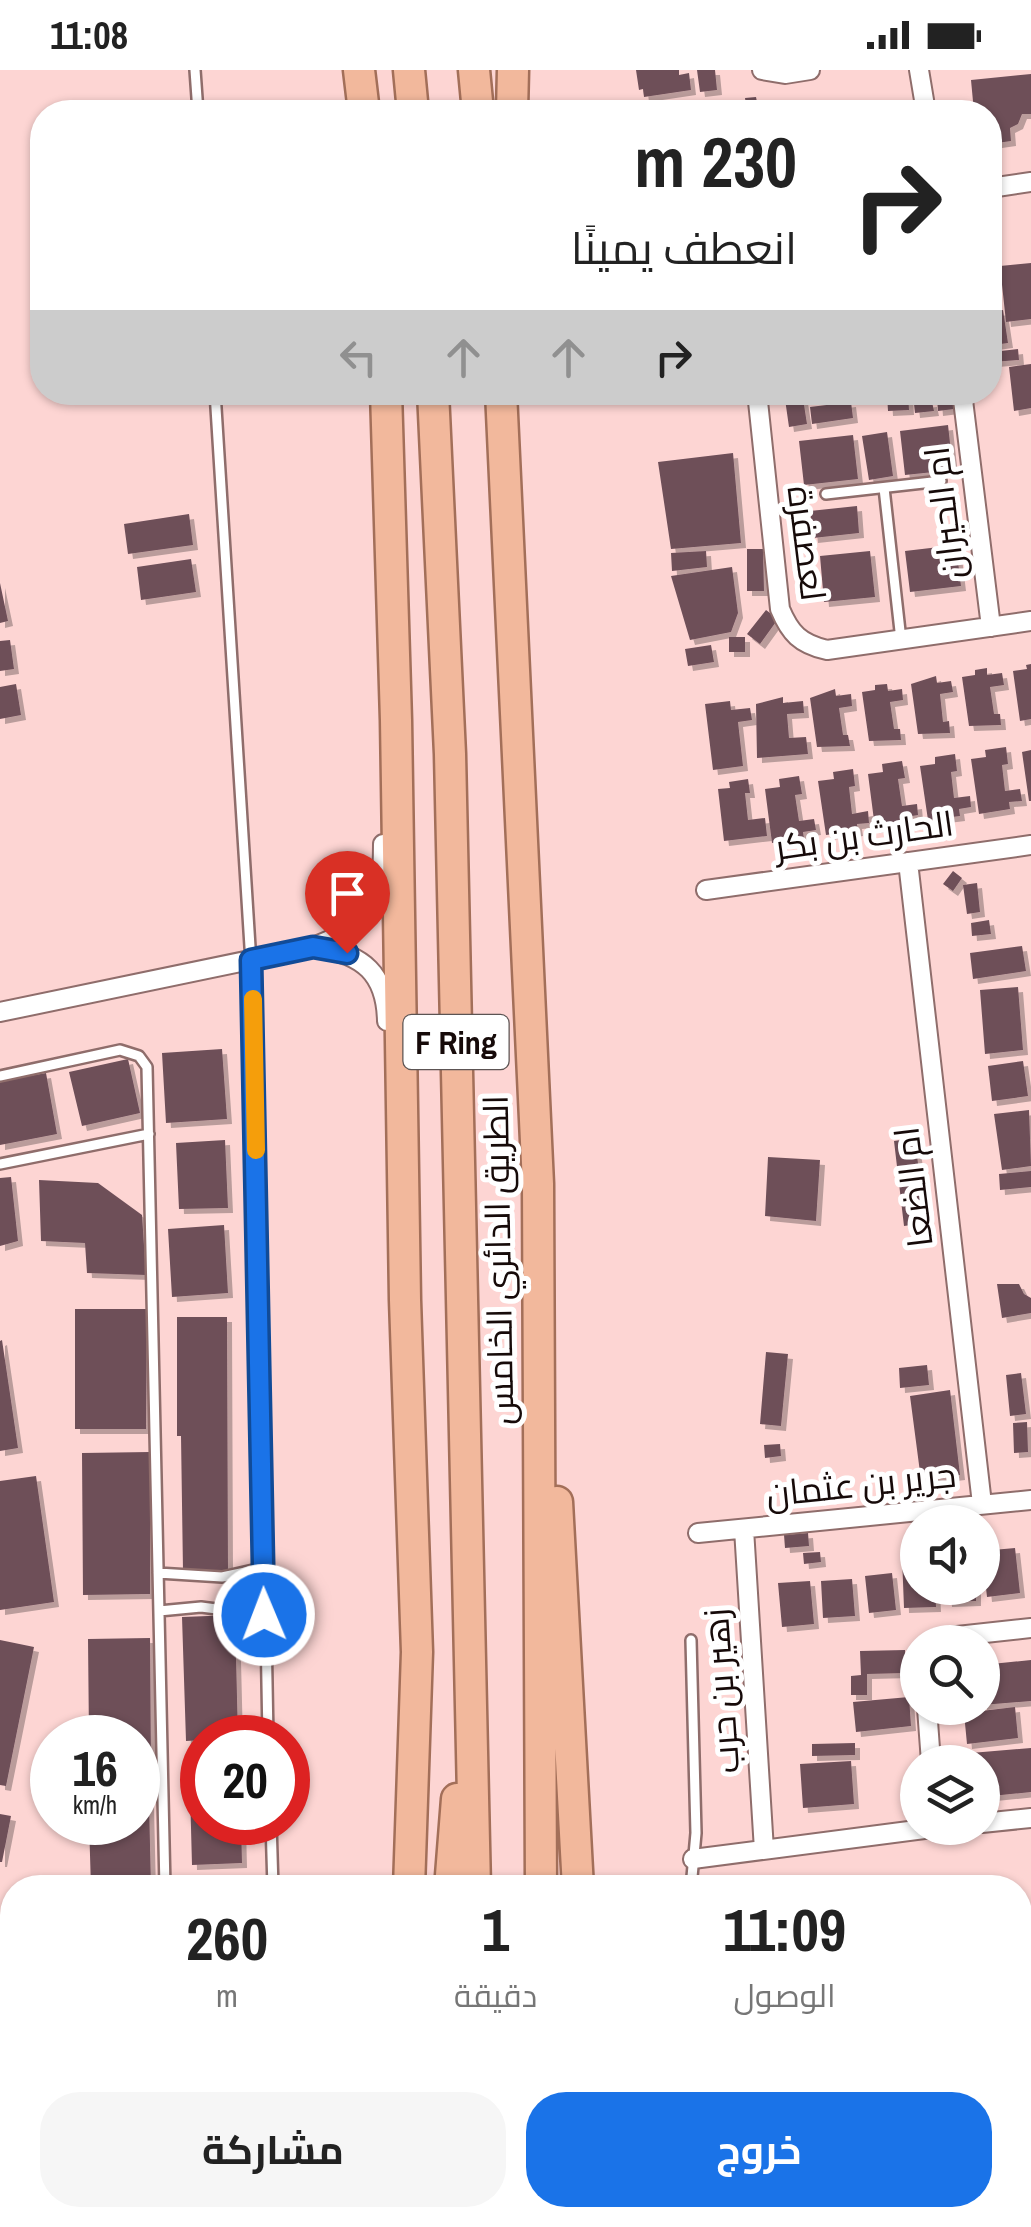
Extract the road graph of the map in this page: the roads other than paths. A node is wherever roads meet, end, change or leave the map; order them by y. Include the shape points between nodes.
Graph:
1 (195, 70) edge
2 (359, 70) edge
3 (410, 70) edge
4 (474, 70) edge
5 (513, 70) edge
6 (762, 70) edge
7 (810, 70) edge
8 (919, 70) edge
9 (197, 100) edge
10 (363, 100) edge
11 (412, 100) edge
12 (477, 100) edge
13 (512, 100) edge
14 (924, 100) edge
15 (1031, 182) edge
16 (1002, 186) edge
17 (217, 405) edge
18 (386, 405) edge
19 (435, 405) edge
20 (502, 405) edge
21 (759, 405) edge
22 (964, 405) edge
23 (941, 482) dead end
24 (884, 488) junction
25 (826, 494) dead end
26 (1031, 622) edge
27 (991, 627) junction
28 (900, 640) junction
29 (396, 720) junction
30 (1031, 845) edge
31 (908, 862) junction
32 (706, 890) dead end
33 (313, 947) junction
34 (251, 960) junction
35 (0, 1012) edge
36 (0, 1076) edge
37 (149, 1134) junction
38 (0, 1164) edge
39 (538, 1184) junction
40 (405, 1219) junction
41 (1031, 1500) edge
42 (982, 1504) junction
43 (744, 1529) junction
44 (698, 1533) dead end
45 (263, 1568) junction
46 (158, 1574) junction
47 (159, 1612) junction
48 (264, 1615) junction
49 (1031, 1628) edge
50 (1000, 1631) edge
51 (691, 1640) dead end
52 (469, 1691) junction
53 (267, 1715) edge
54 (1031, 1818) edge
55 (1000, 1821) edge
56 (900, 1832) edge
57 (272, 1845) edge
58 (764, 1850) junction
59 (694, 1859) junction
60 (165, 1875) edge
61 (273, 1875) edge
62 (409, 1875) edge
63 (451, 1875) edge
64 (476, 1875) edge
65 (541, 1875) edge
66 (577, 1875) edge
67 (692, 1875) edge

1 - 9 lane
2 - 10 highway
3 - 11 highway
4 - 12 highway
5 - 13 highway
6 - 7 street
8 - 14 street
15 - 16 street
17 - 34 lane
18 - 29 highway
19 - 52 highway, الطريق الدائري الخامس / F Ring via 450,754
20 - 39 highway, الطريق الدائري الخامس / F Ring
21 - 28 street, لعصفرة via 787,628 808,646 826,650
22 - 27 street, ام الحيران
23 - 24 lane
24 - 25 lane
24 - 28 lane
26 - 27 street, لعصفرة
27 - 28 street, لعصفرة
29 - 33 street via 384,770 380,894 360,925
29 - 40 highway
30 - 31 street, الحارث بن بكر
31 - 32 street, الحارث بن بكر
31 - 42 street, ام الضعا
33 - 34 street
33 - 40 street via 355,957 384,994 388,1163
34 - 35 street
34 - 45 lane
36 - 37 lane via 134,1052 146,1067
37 - 38 lane
37 - 46 lane
39 - 65 highway, الطريق الدائري الخامس / F Ring
39 - 66 highway
40 - 62 highway via 417,1652
41 - 42 street, جرير بن عثمان
42 - 43 street, جرير بن عثمان
43 - 44 street, جرير بن عثمان
43 - 58 street, زهير بن حرب
45 - 46 lane via 211,1578
45 - 48 lane
46 - 47 lane
47 - 48 lane via 212,1607
47 - 60 lane
48 - 53 lane
49 - 50 street
51 - 59 lane
52 - 63 highway
52 - 64 highway, الطريق الدائري الخامس / F Ring
54 - 55 street
56 - 58 street
57 - 61 lane
58 - 59 street
59 - 67 lane

